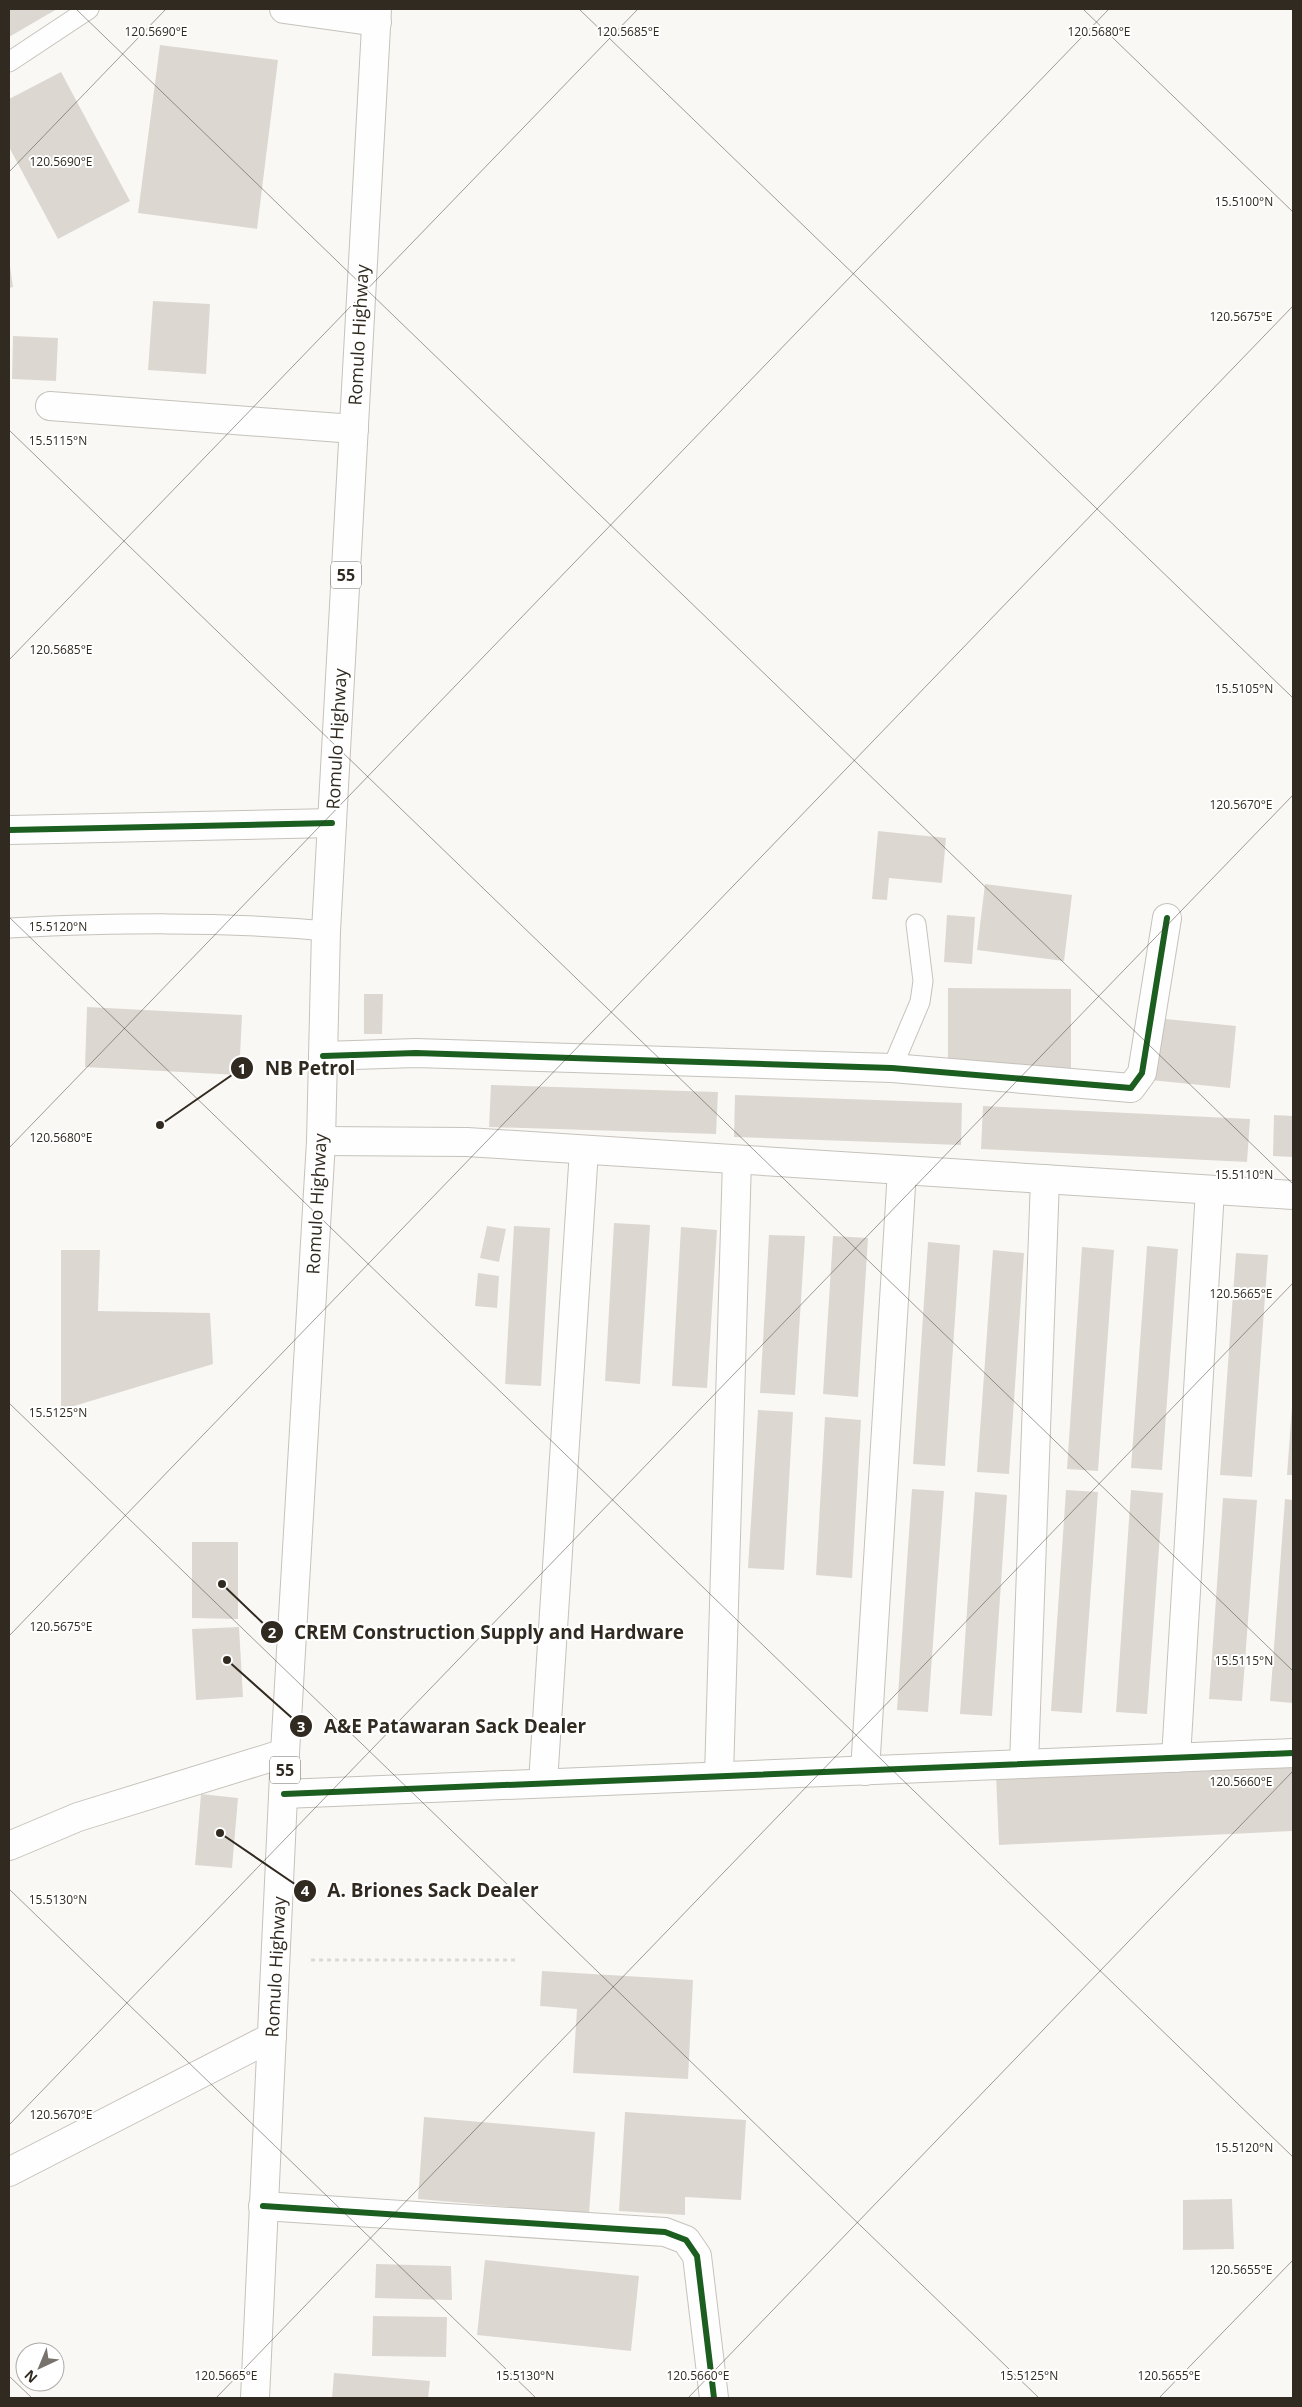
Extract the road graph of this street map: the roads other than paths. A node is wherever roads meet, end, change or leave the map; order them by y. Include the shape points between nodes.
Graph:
1 (90, 9) edge
2 (284, 9) edge
3 (377, 15) edge
4 (9, 62) edge
5 (50, 406) dead end
6 (354, 429) junction
7 (332, 823) junction
8 (9, 830) edge
9 (1167, 918) dead end
10 (916, 924) dead end
11 (9, 928) edge
12 (326, 931) junction
13 (323, 1056) junction
14 (892, 1068) junction
15 (321, 1141) junction
16 (584, 1150) junction
17 (737, 1160) junction
18 (902, 1170) junction
19 (1045, 1179) junction
20 (1210, 1190) junction
21 (1293, 1195) edge
22 (285, 1753) junction
23 (1293, 1753) edge
24 (1176, 1758) junction
25 (1024, 1764) junction
26 (865, 1770) junction
27 (719, 1776) junction
28 (543, 1783) junction
29 (284, 1794) junction
30 (9, 1846) edge
31 (272, 2037) junction
32 (9, 2172) edge
33 (263, 2206) junction
34 (255, 2398) edge
35 (714, 2398) edge

1 - 4 lane
2 - 3 main road
3 - 6 main road, Romulo Highway / 55
5 - 6 main road
6 - 7 main road, Romulo Highway / 55
7 - 8 main road
7 - 12 main road, Romulo Highway / 55
9 - 14 main road via 1142,1073 1131,1088
10 - 14 lane via 923,981 920,1002
11 - 12 lane via 146,923 263,925
12 - 13 main road, Romulo Highway / 55
13 - 14 main road via 416,1053
13 - 15 main road, Romulo Highway / 55
15 - 16 main road via 467,1142
15 - 22 main road, Romulo Highway / 55
16 - 17 main road
16 - 28 main road
17 - 18 main road
17 - 27 main road
18 - 19 main road
18 - 26 main road
19 - 20 main road
19 - 25 main road
20 - 21 main road
20 - 24 main road
22 - 29 main road, Romulo Highway / 55
22 - 30 main road via 78,1817
23 - 24 main road
24 - 25 main road
25 - 26 main road
26 - 27 main road
27 - 28 main road
28 - 29 main road
29 - 31 main road, Romulo Highway / 55
31 - 32 main road
31 - 33 main road, Romulo Highway / 55
33 - 34 main road, Romulo Highway / 55
33 - 35 main road via 665,2232 686,2240 697,2256

